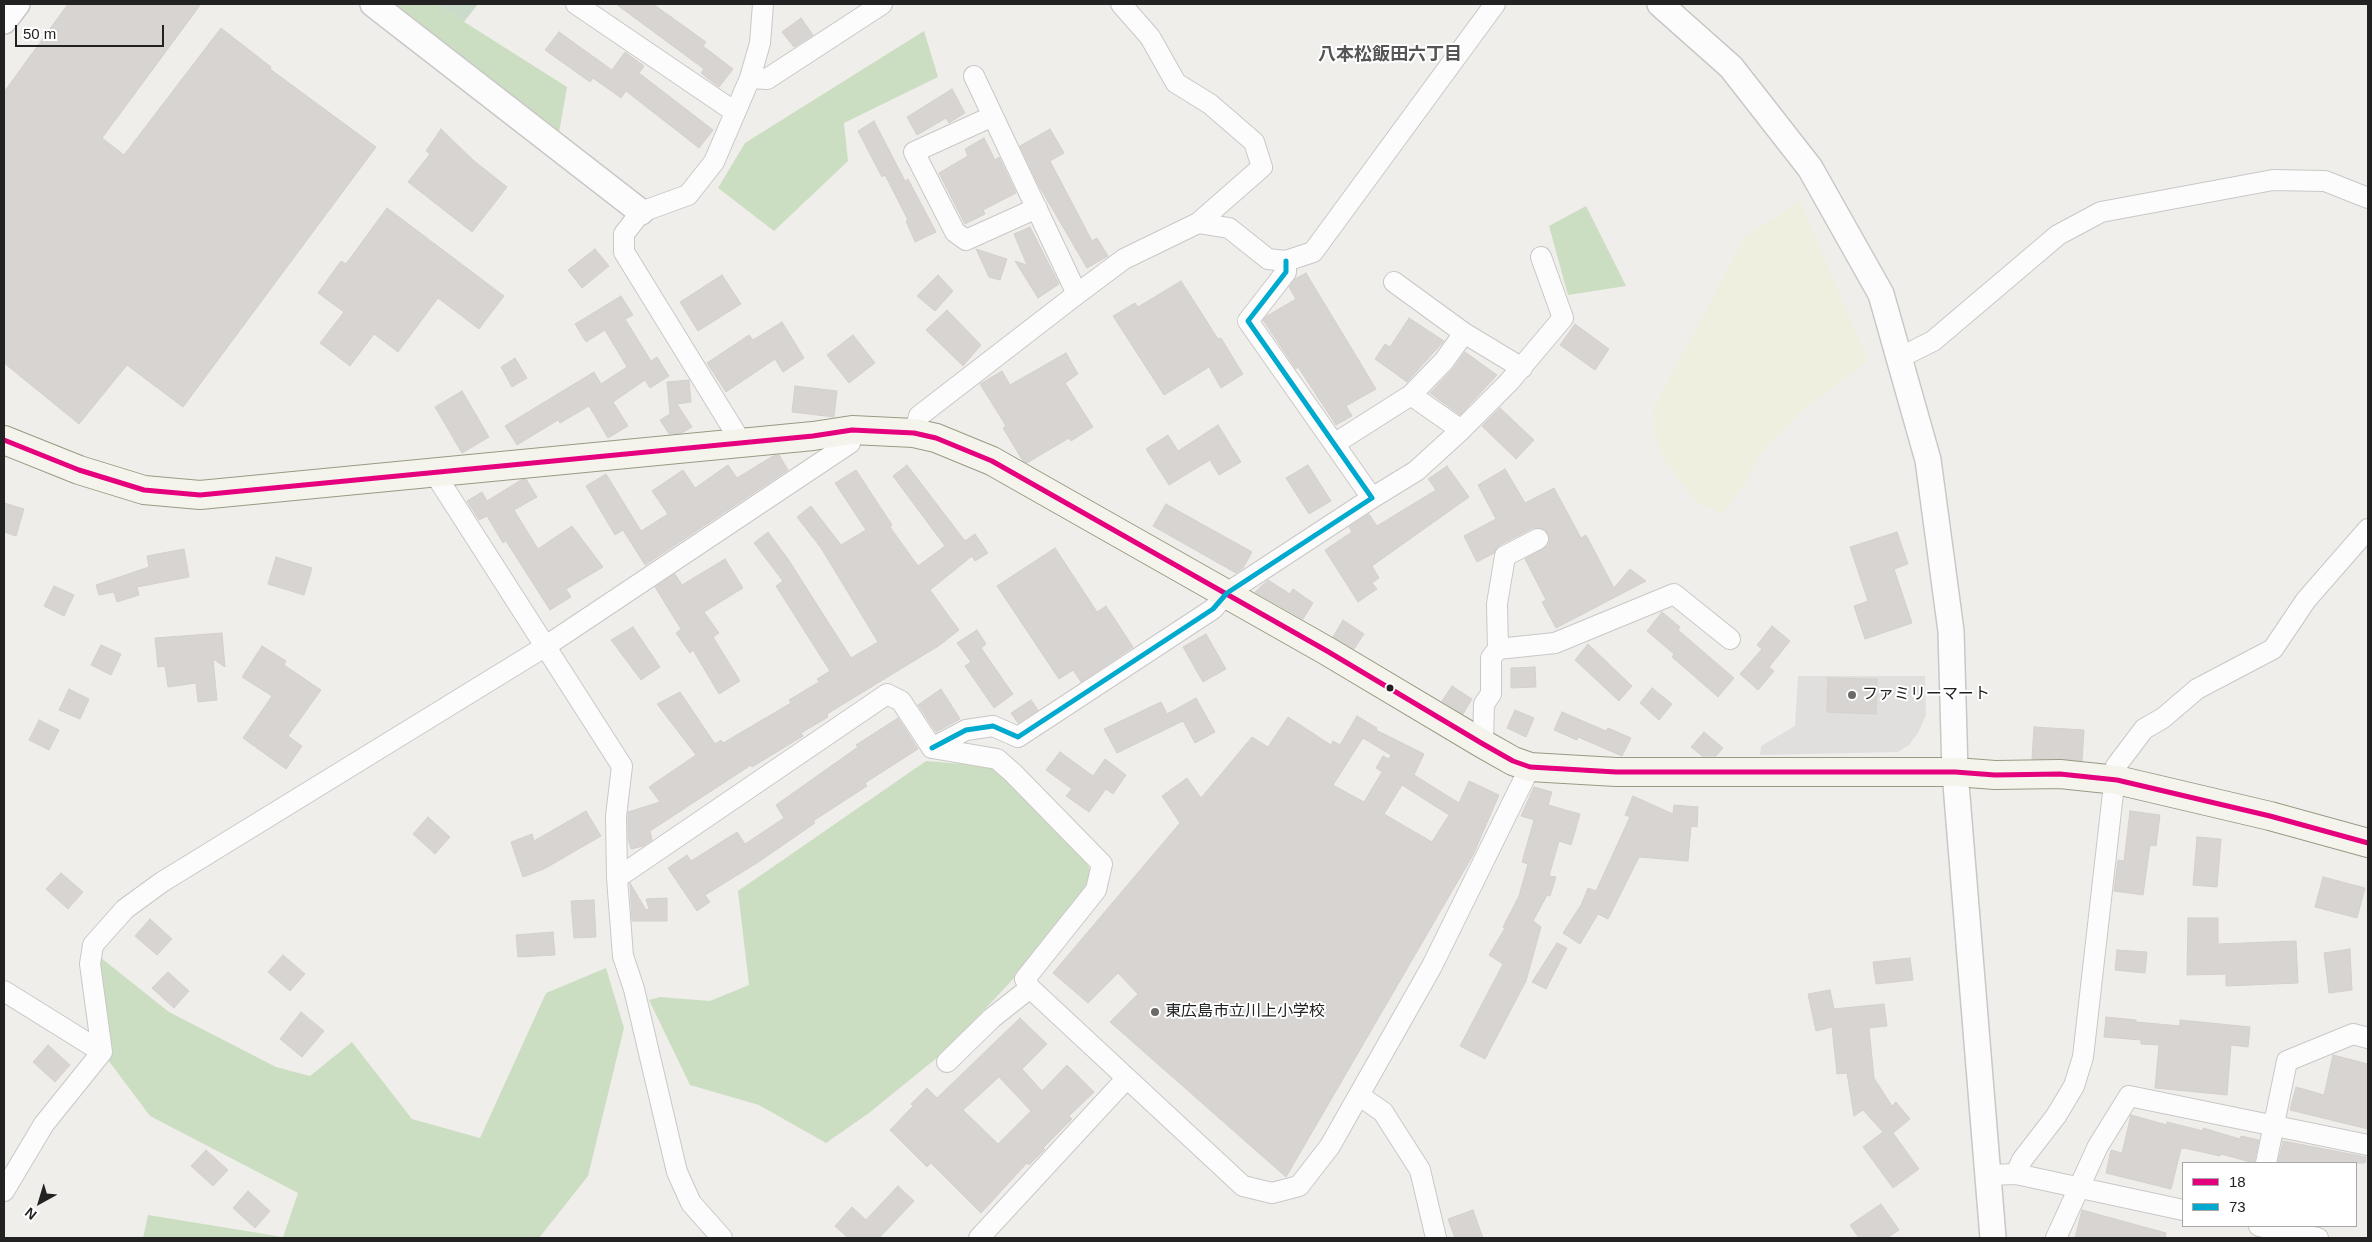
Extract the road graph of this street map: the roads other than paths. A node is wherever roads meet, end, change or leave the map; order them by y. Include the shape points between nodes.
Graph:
1 (17, 4) edge
2 (373, 4) edge
3 (576, 4) edge
4 (762, 4) edge
5 (882, 4) edge
6 (1121, 4) edge
7 (1495, 4) edge
8 (1660, 4) edge
9 (4, 21) edge
10 (974, 76) dead end
11 (750, 78) junction
12 (735, 112) junction
13 (993, 116) junction
14 (2368, 198) edge
15 (1036, 208) junction
16 (641, 212) junction
17 (1198, 222) junction
18 (1541, 257) dead end
19 (1286, 261) junction
20 (1394, 282) dead end
21 (1077, 294) junction
22 (1464, 333) junction
23 (1899, 358) junction
24 (1522, 368) junction
25 (1411, 395) junction
26 (852, 430) junction
27 (1461, 430) junction
28 (914, 433) junction
29 (4, 440) edge
30 (741, 442) junction
31 (1334, 444) junction
32 (435, 474) junction
33 (1372, 498) junction
34 (2368, 529) edge
35 (1538, 539) dead end
36 (1227, 593) junction
37 (1730, 638) dead end
38 (546, 646) junction
39 (1498, 649) junction
40 (1483, 744) junction
41 (932, 748) junction
42 (1530, 768) junction
43 (1955, 772) junction
44 (2117, 780) junction
45 (2368, 843) edge
46 (617, 878) junction
47 (1030, 988) junction
48 (4, 992) edge
49 (2368, 1038) edge
50 (102, 1052) junction
51 (947, 1062) dead end
52 (1126, 1079) junction
53 (1360, 1096) junction
54 (2274, 1125) junction
55 (2368, 1145) edge
56 (2266, 1162) edge
57 (2016, 1174) junction
58 (1987, 1175) junction
59 (2079, 1188) junction
60 (4, 1191) edge
61 (2182, 1210) edge
62 (2264, 1227) edge
63 (722, 1238) edge
64 (979, 1238) edge
65 (1436, 1238) edge
66 (1992, 1238) edge
67 (2056, 1238) edge
68 (2318, 1238) edge

1 - 9 street
2 - 16 street
3 - 12 street
4 - 11 street via 760,43
5 - 11 street via 767,79
6 - 17 street via 1150,38 1176,83 1210,104 1254,142 1262,167
7 - 19 street via 1313,252
8 - 23 street via 1731,67 1810,168 1881,294
10 - 13 street
11 - 12 street
12 - 16 street via 714,162 688,195
13 - 15 street
13 - 15 street via 914,152 955,232 966,240
14 - 23 street via 2325,181 2274,180 2101,212 2058,235 1933,342
15 - 21 street
16 - 30 street via 624,234 624,252
17 - 19 street via 1229,228 1268,259
17 - 21 street via 1124,259
18 - 24 street via 1563,318
19 - 31 street via 1286,272 1248,321
20 - 22 street
21 - 28 street via 919,416
22 - 24 street
22 - 25 street via 1444,361
23 - 43 street via 1928,460 1951,631
24 - 27 street
25 - 27 street
25 - 31 street
26 - 28 main road
26 - 30 main road
26 - 38 street via 850,443
27 - 33 street via 1416,471
28 - 36 main road via 936,438 992,461
29 - 32 main road via 79,470 144,490 200,495
30 - 32 main road
31 - 33 street
32 - 38 street
33 - 36 street
34 - 44 street via 2306,600 2273,649 2197,689 2163,718 2144,729 2116,766
35 - 39 street via 1505,556 1497,604
36 - 40 main road
36 - 41 street via 1213,609 1018,737 993,726 966,730
37 - 39 street via 1674,594 1555,643
38 - 46 street via 622,766 616,816
38 - 50 street via 162,882 125,909 94,946 90,964
39 - 40 street via 1491,658 1491,694 1484,704
40 - 42 main road
41 - 46 street via 901,701 887,694
41 - 47 street via 997,760 1102,864 1096,890 1025,979
42 - 43 main road via 1616,772
42 - 53 street via 1432,966
43 - 44 main road via 2060,774
43 - 58 street
44 - 45 main road
44 - 57 street via 2083,1057 2074,1086 2056,1116 2022,1160
46 - 63 street via 623,956 634,989 677,1172 692,1203
47 - 51 street via 992,1018
47 - 52 street
48 - 50 street
49 - 54 street via 2353,1034 2287,1061
50 - 60 street via 44,1124
52 - 53 street via 1243,1186 1272,1193 1299,1186 1330,1146
52 - 64 street
53 - 65 street via 1383,1112 1420,1170
54 - 55 street
54 - 56 street
54 - 59 street via 2129,1096 2098,1146
57 - 58 street
57 - 59 street
58 - 66 street
59 - 61 street
59 - 67 street
62 - 68 street

